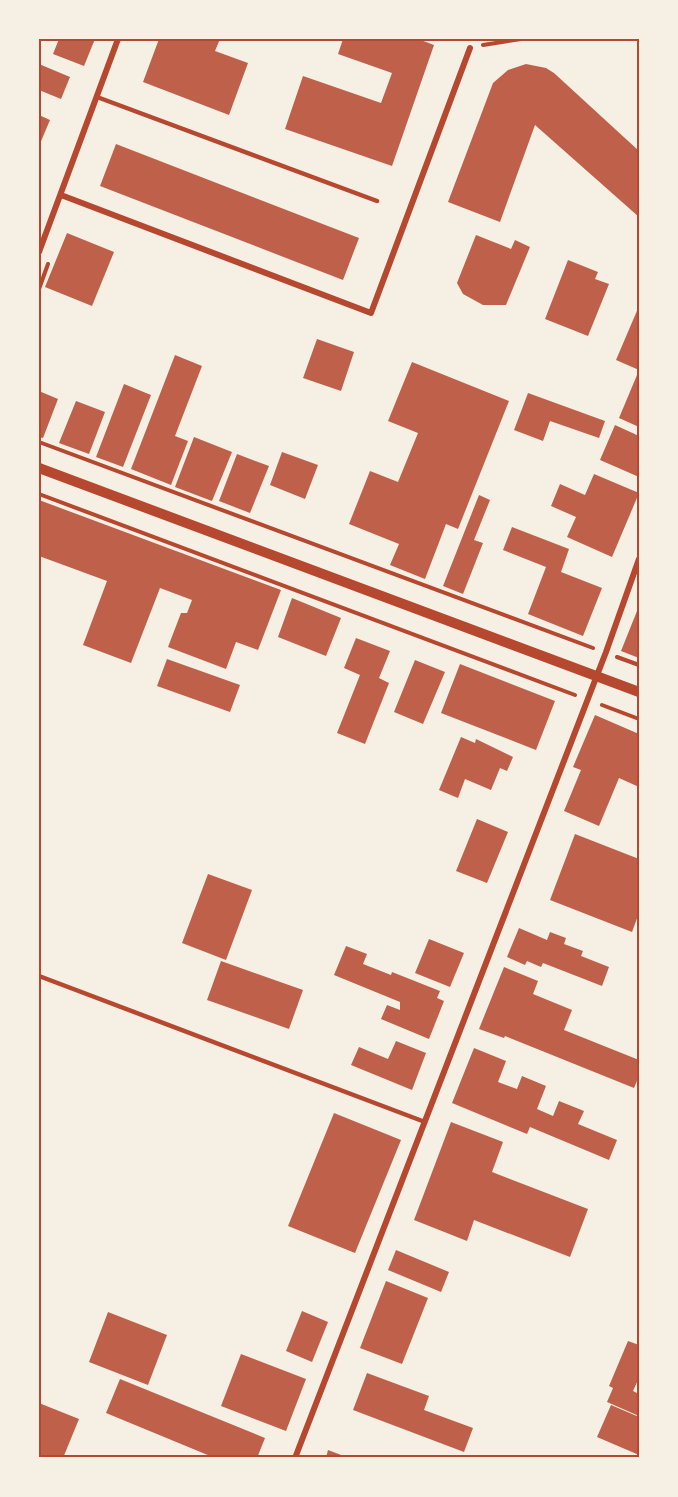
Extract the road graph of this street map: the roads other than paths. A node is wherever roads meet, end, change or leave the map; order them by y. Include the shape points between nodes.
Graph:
1 (118, 39) edge
2 (470, 48) road end
3 (97, 97) junction
4 (60, 195) junction
5 (377, 201) dead end
6 (39, 252) edge
7 (39, 468) edge
8 (639, 560) edge
9 (596, 676) junction
10 (639, 692) edge
11 (39, 976) edge
12 (425, 1122) junction
13 (295, 1458) edge

1 - 3 street
2 - 4 street via 371,313
3 - 4 street
3 - 5 lane
4 - 6 street
7 - 9 street
8 - 9 street
9 - 10 street
9 - 12 street
11 - 12 lane
12 - 13 street

